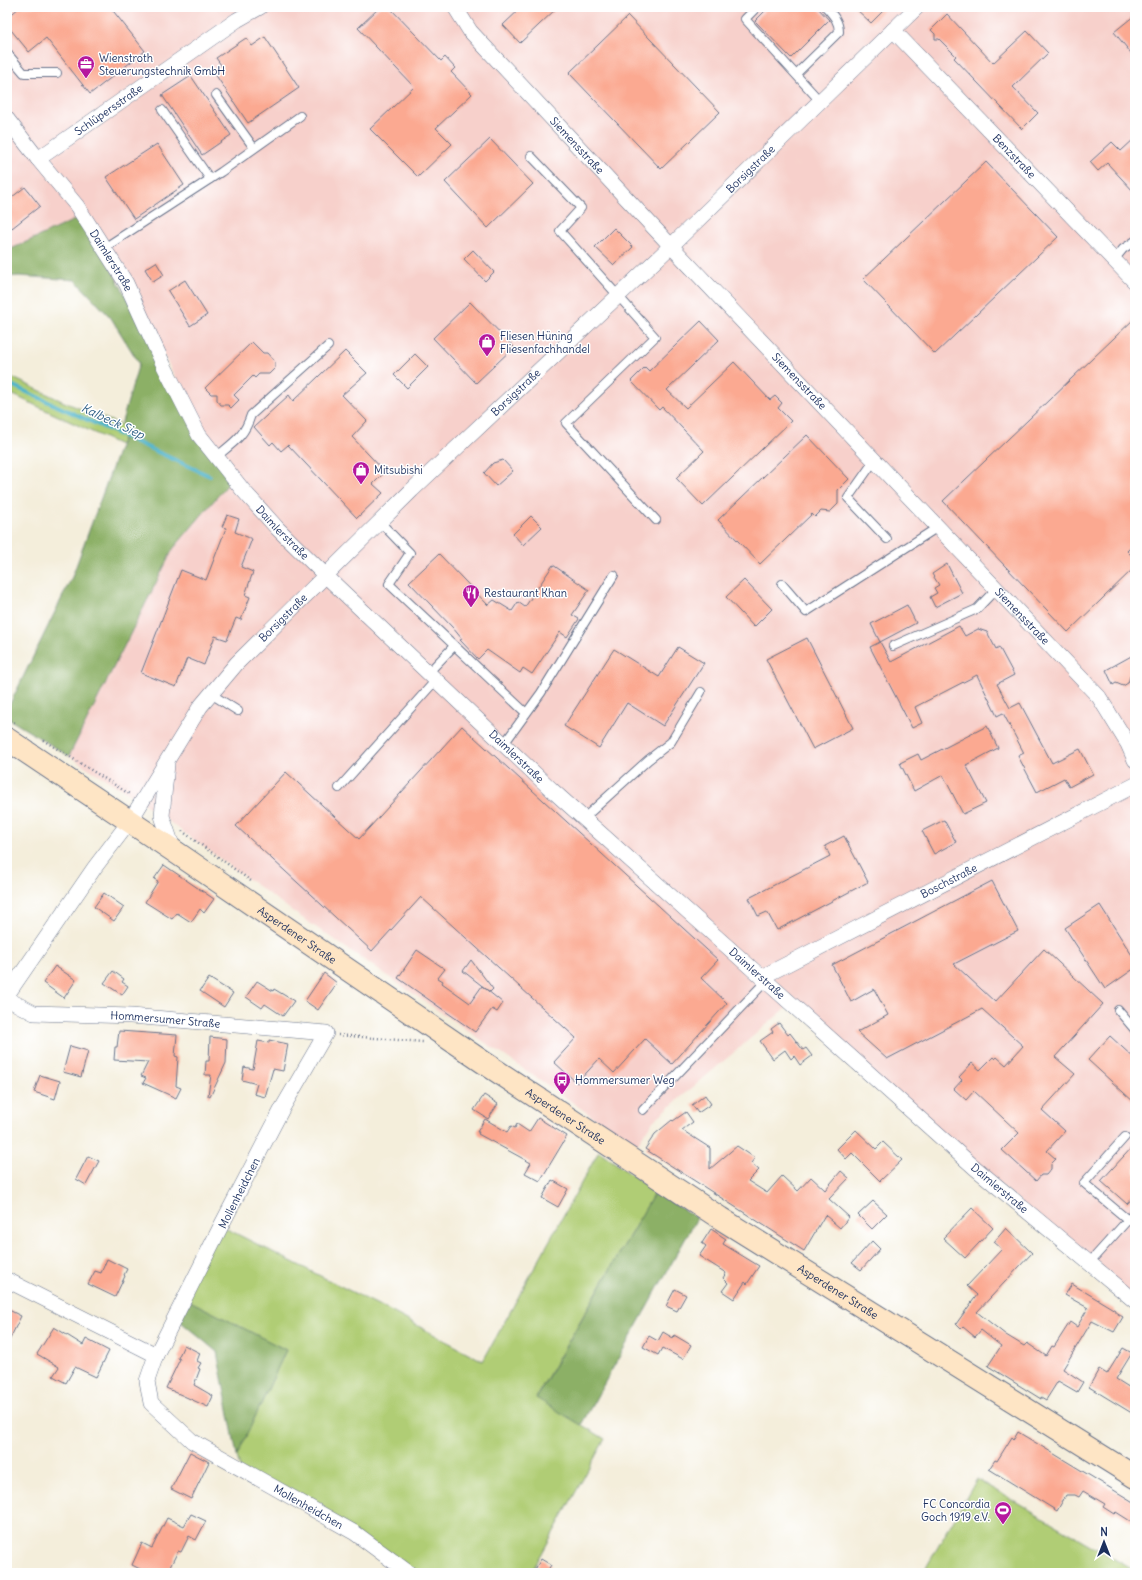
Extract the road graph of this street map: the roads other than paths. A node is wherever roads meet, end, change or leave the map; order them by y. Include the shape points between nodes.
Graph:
1 (260, 7) edge
2 (456, 7) edge
3 (757, 7) edge
4 (826, 7) edge
5 (917, 7) edge
6 (893, 30) junction
7 (7, 53) edge
8 (57, 73) dead end
9 (796, 74) junction
10 (216, 95) dead end
11 (820, 101) junction
12 (162, 110) dead end
13 (300, 116) dead end
14 (7, 119) edge
15 (254, 148) junction
16 (530, 156) dead end
17 (38, 159) junction
18 (210, 178) junction
19 (1135, 240) edge
20 (672, 246) junction
21 (104, 248) junction
22 (1114, 260) junction
23 (1135, 282) edge
24 (618, 296) junction
25 (328, 346) dead end
26 (216, 457) junction
27 (874, 461) junction
28 (656, 520) dead end
29 (380, 522) junction
30 (938, 528) junction
31 (887, 539) dead end
32 (614, 575) dead end
33 (326, 576) junction
34 (782, 584) dead end
35 (996, 589) junction
36 (454, 646) junction
37 (893, 646) dead end
38 (432, 676) junction
39 (701, 692) dead end
40 (211, 694) junction
41 (238, 711) dead end
42 (526, 713) junction
43 (13, 732) edge
44 (504, 744) junction
45 (168, 759) junction
46 (1135, 760) edge
47 (1135, 784) edge
48 (339, 788) dead end
49 (584, 818) junction
50 (130, 821) junction
51 (174, 851) junction
52 (764, 979) junction
53 (7, 995) edge
54 (7, 998) edge
55 (1118, 1010) dead end
56 (1135, 1030) edge
57 (326, 1033) joint
58 (643, 1110) dead end
59 (1125, 1137) dead end
60 (1135, 1212) edge
61 (1128, 1220) junction
62 (1089, 1263) junction
63 (7, 1280) edge
64 (1135, 1301) edge
65 (156, 1354) junction
66 (1135, 1477) edge
67 (409, 1573) edge

1 - 17 street, Schlüpersstraße via 237,20
2 - 20 street, Siemensstraße via 470,31
3 - 9 lane via 745,19
4 - 9 lane via 839,24 839,32
5 - 6 street, Borsigstraße
6 - 11 street, Borsigstraße
6 - 22 street, Benzstraße
7 - 8 lane via 24,73
9 - 11 lane
10 - 15 lane
11 - 20 street, Borsigstraße
12 - 18 lane
13 - 15 lane
14 - 17 street, Daimlerstraße
15 - 18 lane
16 - 24 lane via 581,208 560,231
17 - 21 street, Daimlerstraße via 77,206
18 - 21 lane
19 - 22 lane
20 - 24 street, Borsigstraße
20 - 27 street, Siemensstraße
21 - 26 street, Daimlerstraße via 126,283 199,435
22 - 23 street, Benzstraße
24 - 28 lane via 656,337 566,423
24 - 29 street, Borsigstraße
25 - 26 lane via 251,414 241,437
26 - 33 street, Daimlerstraße via 272,522
27 - 30 street, Siemensstraße
27 - 31 lane via 848,498
29 - 33 street, Borsigstraße
29 - 36 lane via 410,553 389,584
30 - 34 lane via 806,612
30 - 35 street, Siemensstraße
32 - 42 lane
33 - 38 street, Daimlerstraße
33 - 40 street, Borsigstraße via 237,663
35 - 37 lane via 976,609
35 - 46 street, Siemensstraße via 1099,697
36 - 38 lane
36 - 42 lane
38 - 44 street, Daimlerstraße
38 - 48 lane
39 - 49 lane via 671,742
40 - 41 lane
40 - 45 street, Borsigstraße via 200,707
42 - 44 lane
43 - 50 main road, Asperdener Straße
44 - 49 street, Daimlerstraße
45 - 50 street, Borsigstraße
45 - 51 street, Borsigstraße via 162,816
47 - 52 street, Boschstraße
49 - 52 street, Daimlerstraße
50 - 51 main road, Asperdener Straße
50 - 53 street via 94,867
51 - 66 main road, Asperdener Straße via 483,1062 720,1218
52 - 58 lane
52 - 62 street, Daimlerstraße via 974,1167
54 - 57 street, Hommersumer Straße via 34,1013 131,1016
55 - 56 lane
57 - 65 street, Mollenheidchen via 283,1107
59 - 61 lane via 1084,1183
60 - 61 lane
61 - 62 lane
62 - 64 street, Daimlerstraße
63 - 65 street
65 - 67 street, Mollenheidchen via 147,1381 150,1403 192,1442 355,1533

